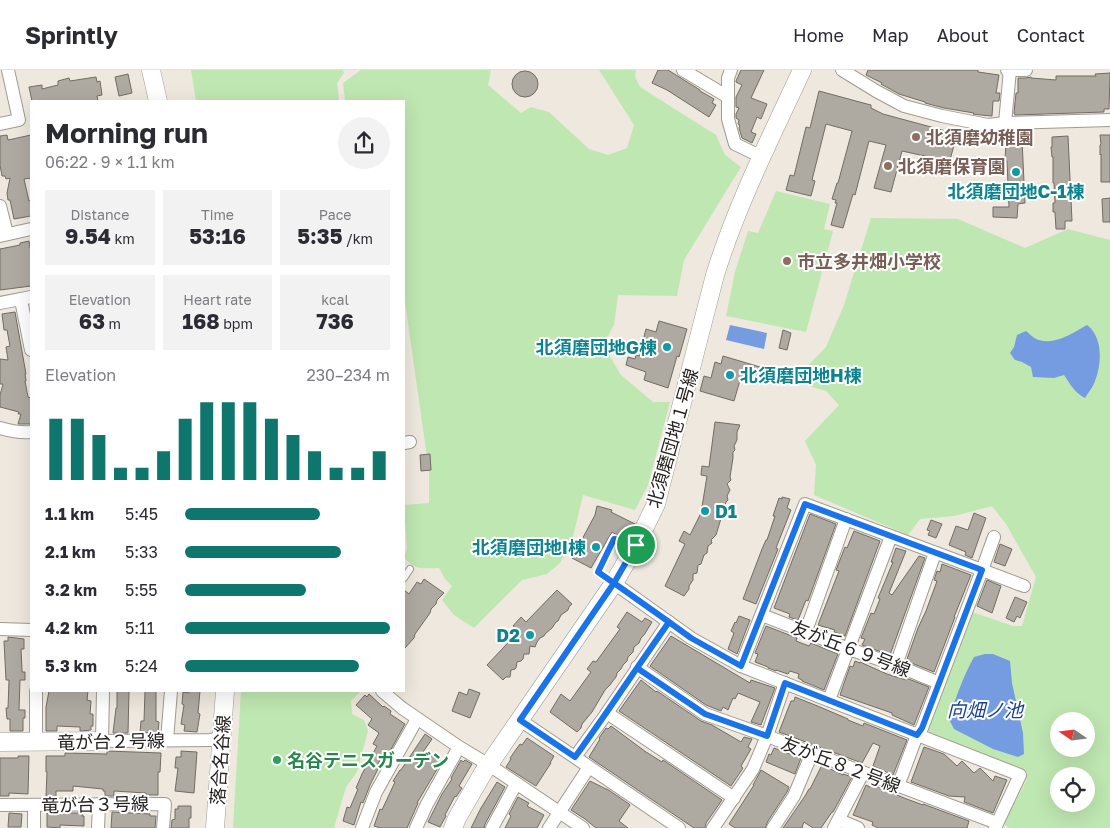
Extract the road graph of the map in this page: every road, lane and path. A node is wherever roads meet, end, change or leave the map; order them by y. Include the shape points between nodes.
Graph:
1 (8, 70) edge
2 (151, 70) edge
3 (684, 70) edge
4 (731, 70) edge
5 (802, 70) edge
6 (842, 70) edge
7 (1009, 70) edge
8 (1026, 70) edge
9 (728, 97) junction
10 (158, 100) edge
11 (25, 119) edge
12 (1110, 120) edge
13 (1005, 123) junction
14 (0, 124) edge
15 (762, 157) junction
16 (0, 206) edge
17 (30, 229) edge
18 (3, 235) edge
19 (26, 299) edge
20 (0, 303) edge
21 (30, 340) edge
22 (0, 428) edge
23 (30, 432) edge
24 (846, 519) junction
25 (891, 536) junction
26 (994, 538) dead end
27 (935, 553) junction
28 (410, 568) dead end
29 (982, 570) junction
30 (405, 576) edge
31 (614, 583) junction
32 (1024, 586) dead end
33 (762, 615) junction
34 (669, 622) junction
35 (0, 629) edge
36 (30, 630) edge
37 (806, 631) junction
38 (850, 649) junction
39 (896, 664) junction
40 (741, 666) junction
41 (637, 668) junction
42 (785, 683) junction
43 (939, 683) junction
44 (36, 692) edge
45 (103, 692) edge
46 (171, 692) edge
47 (225, 692) edge
48 (383, 692) edge
49 (830, 700) junction
50 (607, 713) junction
51 (417, 719) junction
52 (520, 720) junction
53 (917, 735) junction
54 (767, 736) junction
55 (222, 738) junction
56 (167, 740) junction
57 (102, 741) junction
58 (0, 742) edge
59 (36, 742) junction
60 (459, 747) junction
61 (812, 753) junction
62 (575, 757) junction
63 (489, 765) junction
64 (589, 767) junction
65 (863, 773) junction
66 (516, 784) junction
67 (898, 786) junction
68 (734, 798) junction
69 (99, 804) junction
70 (0, 805) edge
71 (34, 805) junction
72 (558, 812) junction
73 (837, 824) edge
74 (996, 826) edge
75 (34, 828) edge
76 (98, 828) edge
77 (163, 828) edge
78 (215, 828) edge
79 (362, 828) edge
80 (416, 828) edge
81 (453, 828) edge
82 (492, 828) edge
83 (548, 828) edge
84 (583, 828) edge
85 (679, 828) edge
86 (713, 828) edge
87 (773, 828) edge
88 (858, 828) edge

1 - 11 street
2 - 10 street
3 - 9 street
4 - 9 street
5 - 15 street, 北須磨団地１号線
6 - 13 street via 904,106 988,125
7 - 8 street
7 - 13 street
9 - 15 street via 728,119 736,144
11 - 14 street
12 - 13 street
15 - 31 street, 北須磨団地１号線 via 737,213 715,275 656,504
16 - 18 street
17 - 18 street
19 - 20 street
19 - 21 street
22 - 23 street
24 - 25 street
24 - 33 street via 805,504
24 - 37 street
25 - 27 street
25 - 38 street
26 - 29 street
27 - 29 street
27 - 39 street
28 - 30 lane
29 - 32 street
29 - 43 street
31 - 34 street
31 - 52 street, 北須磨団地１号線
33 - 37 street, 友が丘６９号線
33 - 40 street
34 - 40 street
34 - 41 street
35 - 36 street
37 - 38 street, 友が丘６９号線
38 - 39 street, 友が丘６９号線
38 - 49 street
39 - 43 street, 友が丘６９号線
40 - 42 street
41 - 50 street
41 - 54 street, 友が丘８２号線 via 705,714
42 - 49 street
42 - 54 street
43 - 53 street
44 - 59 street
45 - 57 street
46 - 56 street
47 - 55 street, 落合名谷線
48 - 51 street
49 - 53 street
50 - 62 street
50 - 68 street
51 - 60 street
51 - 79 street via 376,792
52 - 62 street
52 - 63 street, 北須磨団地１号線
53 - 67 street
53 - 74 street via 1020,775
54 - 61 street, 友が丘８２号線
54 - 68 street via 753,768
55 - 56 street, 竜が台２号線
55 - 78 street, 落合名谷線
56 - 57 street, 竜が台２号線
57 - 59 street, 竜が台２号線
58 - 59 street, 竜が台２号線
60 - 63 street
60 - 80 street
61 - 65 street, 友が丘８２号線
61 - 87 street via 794,796
62 - 64 street
63 - 66 street
63 - 81 street, 北須磨団地１号線
64 - 72 street
64 - 85 street
65 - 67 street, 友が丘８２号線
65 - 73 street
66 - 72 street
66 - 82 street
67 - 74 street, 友が丘８２号線
68 - 86 street
69 - 71 street, 竜が台３号線
69 - 76 street
69 - 77 street, 竜が台３号線 via 165,804
70 - 71 street, 竜が台３号線
71 - 75 street
72 - 83 street
72 - 84 street
73 - 88 street

